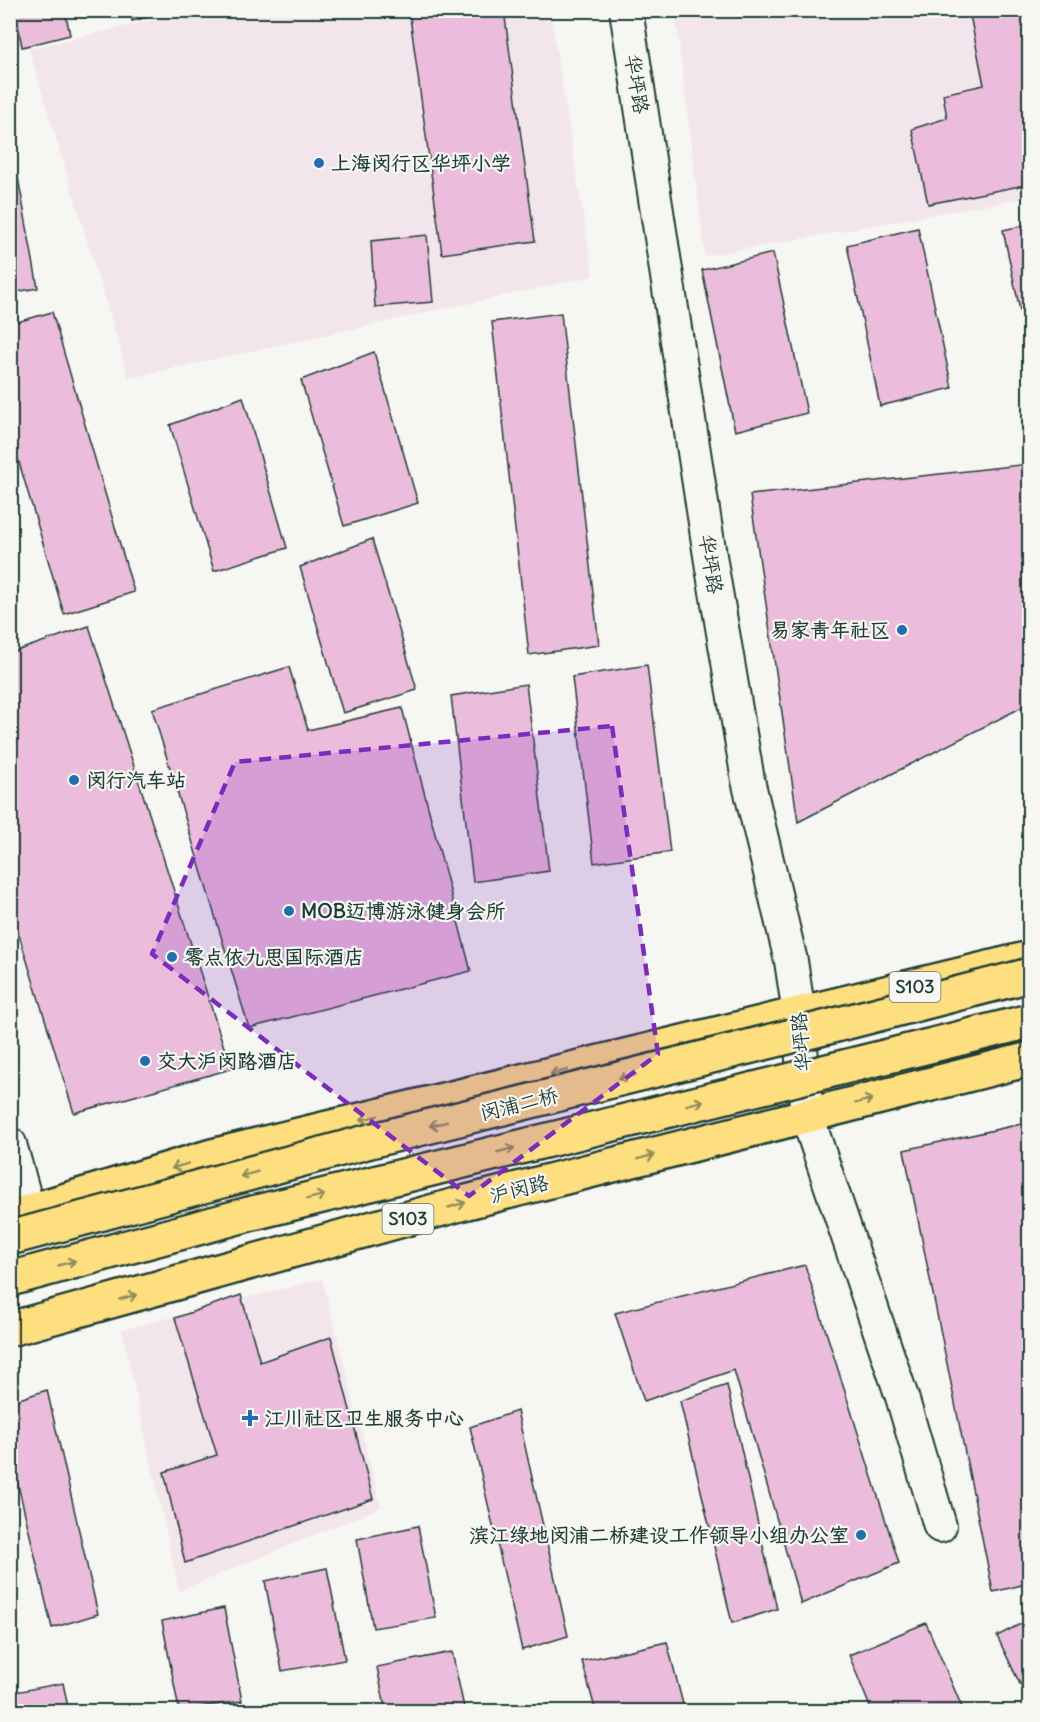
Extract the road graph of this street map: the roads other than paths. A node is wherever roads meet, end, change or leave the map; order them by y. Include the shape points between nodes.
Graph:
1 (626, 10) edge
2 (1029, 958) edge
3 (1029, 975) edge
4 (799, 1014) junction
5 (1029, 1021) edge
6 (1029, 1059) edge
7 (807, 1116) junction
8 (12, 1151) edge
9 (17, 1222) edge
10 (10, 1279) edge
11 (10, 1329) edge
12 (940, 1526) dead end

1 - 4 street, 华坪路 via 744,757 791,961
2 - 4 main road, S103
3 -> 9 main road, 闵浦二桥, bridge via 374,1140
4 - 7 street, 华坪路
4 -> 9 main road, S103 via 212,1156
10 -> 5 main road, bridge via 249,1214
7 -> 6 main road, 沪闵路 / S103
11 -> 7 main road, 沪闵路 / S103 via 467,1202
7 - 12 street, 华坪路 via 902,1397
8 - 9 street

